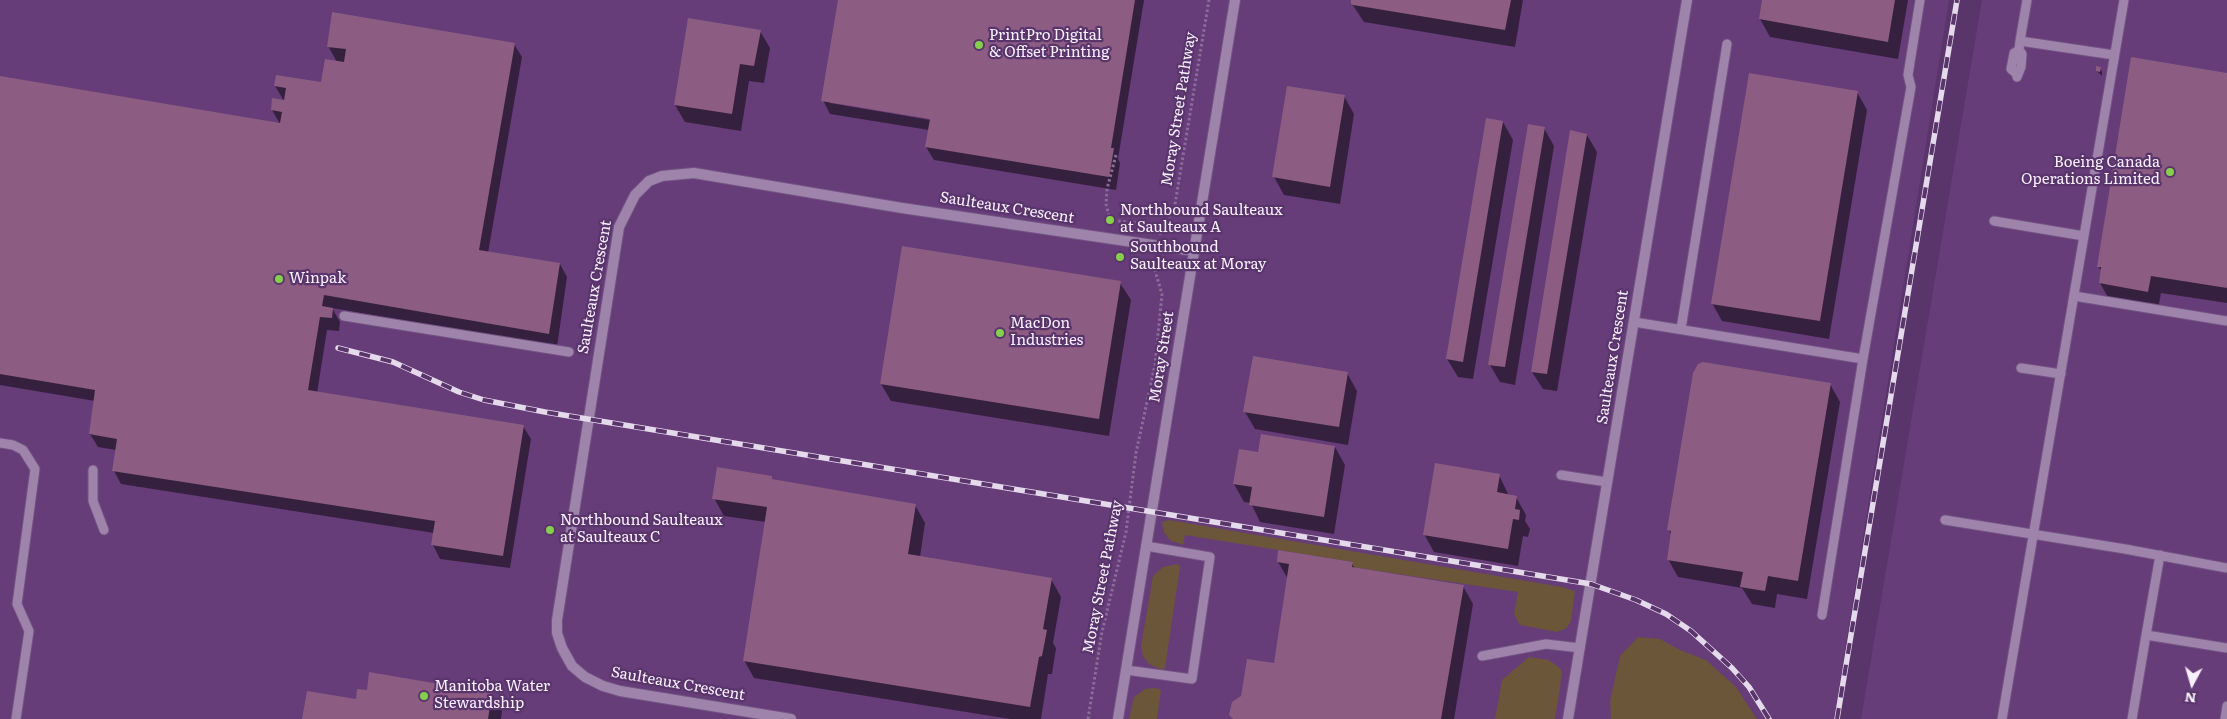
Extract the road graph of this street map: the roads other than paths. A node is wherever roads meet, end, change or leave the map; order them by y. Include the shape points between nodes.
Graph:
1 (1235, 0) edge
2 (1687, 0) edge
3 (1920, 0) edge
4 (2027, 0) edge
5 (2124, 0) edge
6 (1727, 44) dead end
7 (2019, 45) junction
8 (2114, 56) junction
9 (2017, 76) dead end
10 (1994, 221) dead end
11 (2084, 236) junction
12 (1194, 251) junction
13 (2074, 296) junction
14 (344, 316) dead end
15 (2227, 321) edge
16 (1634, 322) junction
17 (1681, 329) junction
18 (569, 352) dead end
19 (1863, 360) junction
20 (2021, 368) dead end
21 (2061, 374) junction
22 (0, 443) edge
23 (93, 470) dead end
24 (1560, 475) dead end
25 (1607, 482) junction
26 (1945, 520) dead end
27 (104, 530) dead end
28 (2034, 534) junction
29 (1146, 546) junction
30 (2160, 555) junction
31 (2227, 568) edge
32 (1822, 615) dead end
33 (2146, 635) junction
34 (1580, 648) junction
35 (2227, 648) edge
36 (1482, 656) dead end
37 (1126, 670) junction
38 (2227, 706) edge
39 (16, 719) edge
40 (791, 719) edge
41 (1118, 719) edge
42 (1568, 719) edge
43 (2002, 719) edge
44 (2132, 719) edge
45 (2225, 719) edge

1 - 12 street, Moray Street
2 - 16 street, Saulteaux Crescent
3 - 19 lane via 1908,75 1911,87
4 - 7 lane
5 - 8 lane
6 - 17 lane
7 - 8 lane
7 - 9 lane via 2021,70
8 - 11 lane
10 - 11 lane
11 - 13 lane
12 - 29 street, Moray Street
12 - 40 street, Saulteaux Crescent via 694,173 662,176 648,181 635,195 619,226 557,633 572,666 603,686
13 - 15 lane
13 - 21 lane
14 - 18 lane
16 - 17 lane
16 - 25 street, Saulteaux Crescent
17 - 19 lane
19 - 32 lane
20 - 21 lane
21 - 28 lane
22 - 39 lane via 23,450 35,469 17,604 29,631
23 - 27 lane via 93,501
24 - 25 lane
25 - 34 street, Saulteaux Crescent
26 - 28 lane
28 - 30 lane
28 - 43 lane
29 - 37 street, Moray Street
29 - 37 lane via 1210,557 1192,679
30 - 31 lane
30 - 33 lane
33 - 35 lane
33 - 44 lane
34 - 36 lane via 1546,644
34 - 42 street, Saulteaux Crescent
37 - 41 street, Moray Street
38 - 45 lane

